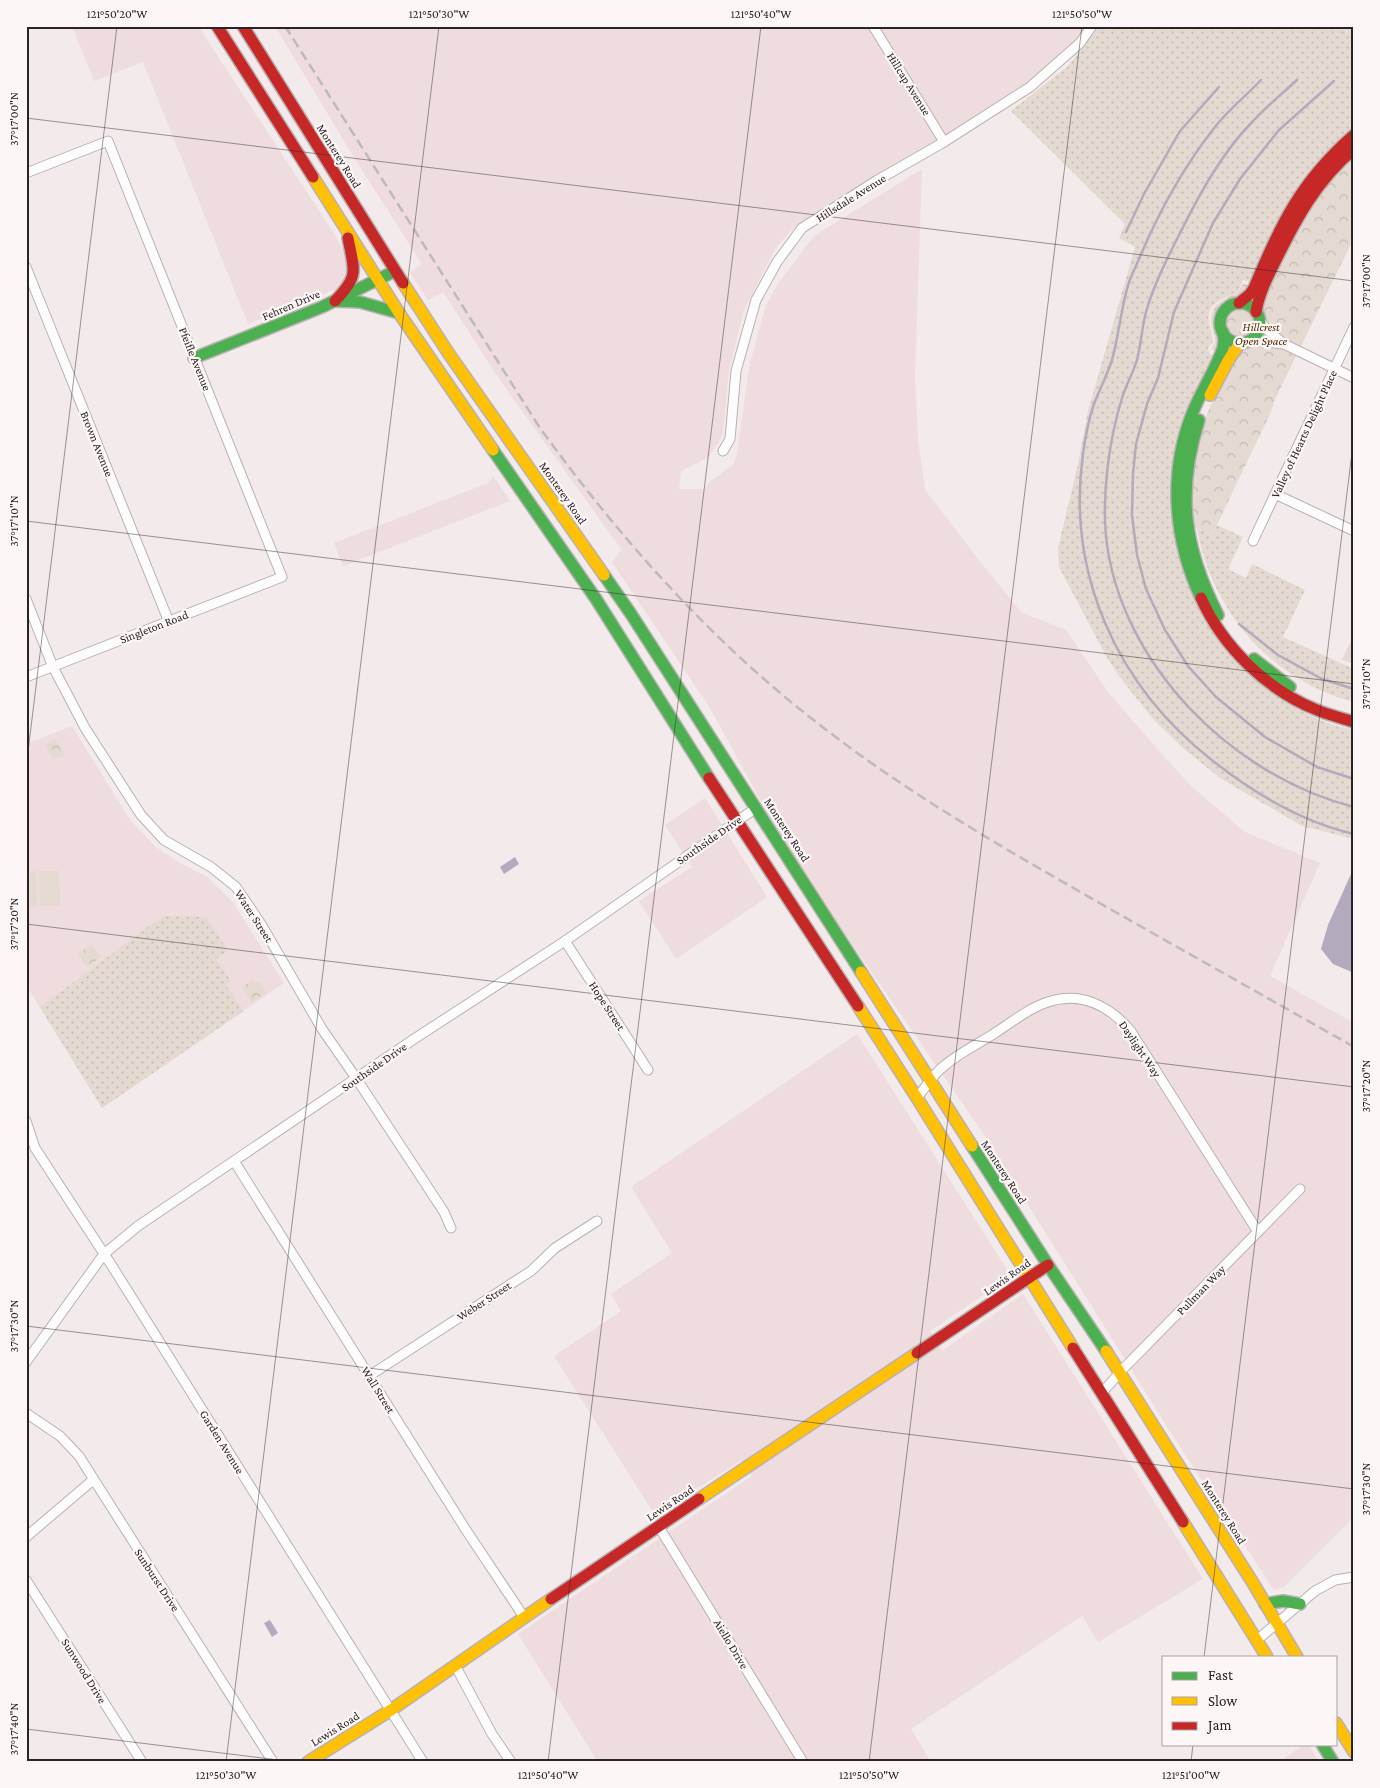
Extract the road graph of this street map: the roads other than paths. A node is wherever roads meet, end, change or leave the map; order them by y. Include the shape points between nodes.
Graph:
1 (217, 26) edge
2 (243, 26) edge
3 (873, 26) edge
4 (1092, 26) edge
5 (1354, 135) edge
6 (944, 142) junction
7 (1354, 149) edge
8 (26, 173) edge
9 (346, 230) junction
10 (26, 267) edge
11 (395, 271) junction
12 (379, 281) junction
13 (335, 301) junction
14 (1239, 303) junction
15 (399, 313) junction
16 (1258, 316) junction
17 (1354, 327) edge
18 (1224, 332) junction
19 (1245, 342) junction
20 (1284, 344) junction
21 (194, 358) junction
22 (1335, 368) junction
23 (1354, 378) edge
24 (723, 451) dead end
25 (1275, 494) junction
26 (1354, 531) edge
27 (1253, 541) dead end
28 (591, 557) junction
29 (575, 569) junction
30 (282, 577) joint
31 (26, 600) edge
32 (169, 622) junction
33 (53, 667) junction
34 (26, 677) edge
35 (1354, 714) edge
36 (1354, 722) edge
37 (756, 808) junction
38 (737, 820) junction
39 (565, 942) junction
40 (648, 1070) dead end
41 (356, 1078) junction
42 (930, 1082) junction
43 (917, 1098) junction
44 (26, 1121) edge
45 (234, 1161) junction
46 (1300, 1189) dead end
47 (597, 1221) dead end
48 (451, 1228) dead end
49 (1258, 1232) junction
50 (104, 1254) junction
51 (1048, 1265) junction
52 (1030, 1278) junction
53 (28, 1356) edge
54 (1120, 1372) junction
55 (369, 1376) junction
56 (1102, 1393) junction
57 (26, 1413) edge
58 (93, 1480) junction
59 (659, 1527) junction
60 (26, 1537) edge
61 (1354, 1577) edge
62 (26, 1580) edge
63 (1265, 1604) junction
64 (1300, 1604) junction
65 (524, 1617) junction
66 (1276, 1624) junction
67 (1257, 1640) junction
68 (1266, 1656) edge
69 (1296, 1656) edge
70 (455, 1665) junction
71 (391, 1710) junction
72 (1338, 1725) edge
73 (1323, 1746) edge
74 (1354, 1752) edge
75 (142, 1762) edge
76 (273, 1762) edge
77 (308, 1762) edge
78 (423, 1762) edge
79 (511, 1762) edge
80 (803, 1762) edge
81 (1333, 1762) edge

1 - 9 main road
2 - 11 main road, Monterey Road
3 - 6 street, Hillcap Avenue
4 - 6 street, Hillsdale Avenue via 1080,42 1030,88
5 - 14 main road via 1316,171 1289,209 1254,288
6 - 24 street, Hillsdale Avenue via 802,228 777,262 756,300 736,371 730,439
7 - 16 main road via 1329,172 1295,219 1259,296
8 - 21 street, Pfeifle Avenue via 108,140
9 - 12 main road
9 - 13 main road via 355,276 352,284
10 - 32 street, Brown Avenue
11 - 12 main road, Fehren Drive
11 - 28 main road, Monterey Road
12 - 13 main road, Fehren Drive
12 - 15 main road
13 - 15 main road via 362,301
13 - 21 main road, Fehren Drive
14 - 16 main road via 1249,306
14 - 18 main road via 1231,305 1223,313 1221,323
15 - 29 main road
16 - 19 main road via 1258,331
16 - 20 street via 1265,328
17 - 22 street, Valley of Hearts Delight Place
18 - 19 main road via 1230,340
18 - 36 main road via 1225,342 1193,411 1183,441 1176,478 1179,532 1191,579 1215,625 1235,652 1264,680 1305,704
19 - 20 street
19 - 35 main road via 1219,376 1194,434 1185,487 1186,518 1197,568 1220,618 1259,664 1304,695
20 - 22 street
21 - 30 street, Pfeifle Avenue
22 - 23 street
22 - 25 street, Valley of Hearts Delight Place
25 - 26 street
25 - 27 street, Valley of Hearts Delight Place
28 - 29 main road
28 - 37 main road, Monterey Road
29 - 38 main road
30 - 32 street, Singleton Road
31 - 33 street, Water Street
32 - 33 street, Singleton Road
33 - 34 street, Singleton Road
33 - 41 street, Water Street via 85,728 141,815 164,840 211,867 236,888 322,1029
37 - 38 street, Southside Drive
37 - 42 main road, Monterey Road
38 - 39 street, Southside Drive
38 - 43 main road
39 - 40 street, Hope Street
39 - 41 street, Southside Drive
41 - 45 street, Southside Drive
41 - 48 street, Water Street via 444,1212
42 - 43 street, Daylight Way
42 - 49 street, Daylight Way via 942,1067 1049,1002 1085,1000 1102,1006 1118,1016 1130,1030
42 - 51 main road, Monterey Road
43 - 52 main road
44 - 50 street, Garden Avenue via 35,1148
45 - 50 street, Southside Drive via 138,1226
45 - 55 street, Wall Street
46 - 49 street, Pullman Way
47 - 55 street, Weber Street via 555,1248 531,1271
49 - 54 street, Pullman Way
50 - 53 street, Southside Drive
50 - 71 street, Garden Avenue
51 - 52 main road, Lewis Road
51 - 54 main road, Monterey Road
52 - 56 main road
52 - 59 main road, Lewis Road
54 - 56 street, Pullman Way
54 - 63 main road, Monterey Road
55 - 65 street, Wall Street
56 - 67 main road
57 - 58 street, Sunburst Drive via 60,1436 79,1456
58 - 60 street
58 - 76 street, Sunburst Drive
59 - 65 main road, Lewis Road
59 - 80 street, Aiello Drive
61 - 64 street via 1328,1583
62 - 75 street, Sunwood Drive
63 - 64 main road via 1283,1601
63 - 66 main road, Monterey Road
64 - 66 street
65 - 70 main road, Lewis Road
66 - 67 street
66 - 69 main road, Monterey Road
67 - 68 main road
70 - 71 main road, Lewis Road
70 - 79 street
71 - 77 main road, Lewis Road
71 - 78 street, Garden Avenue
72 - 74 main road
73 - 81 main road

